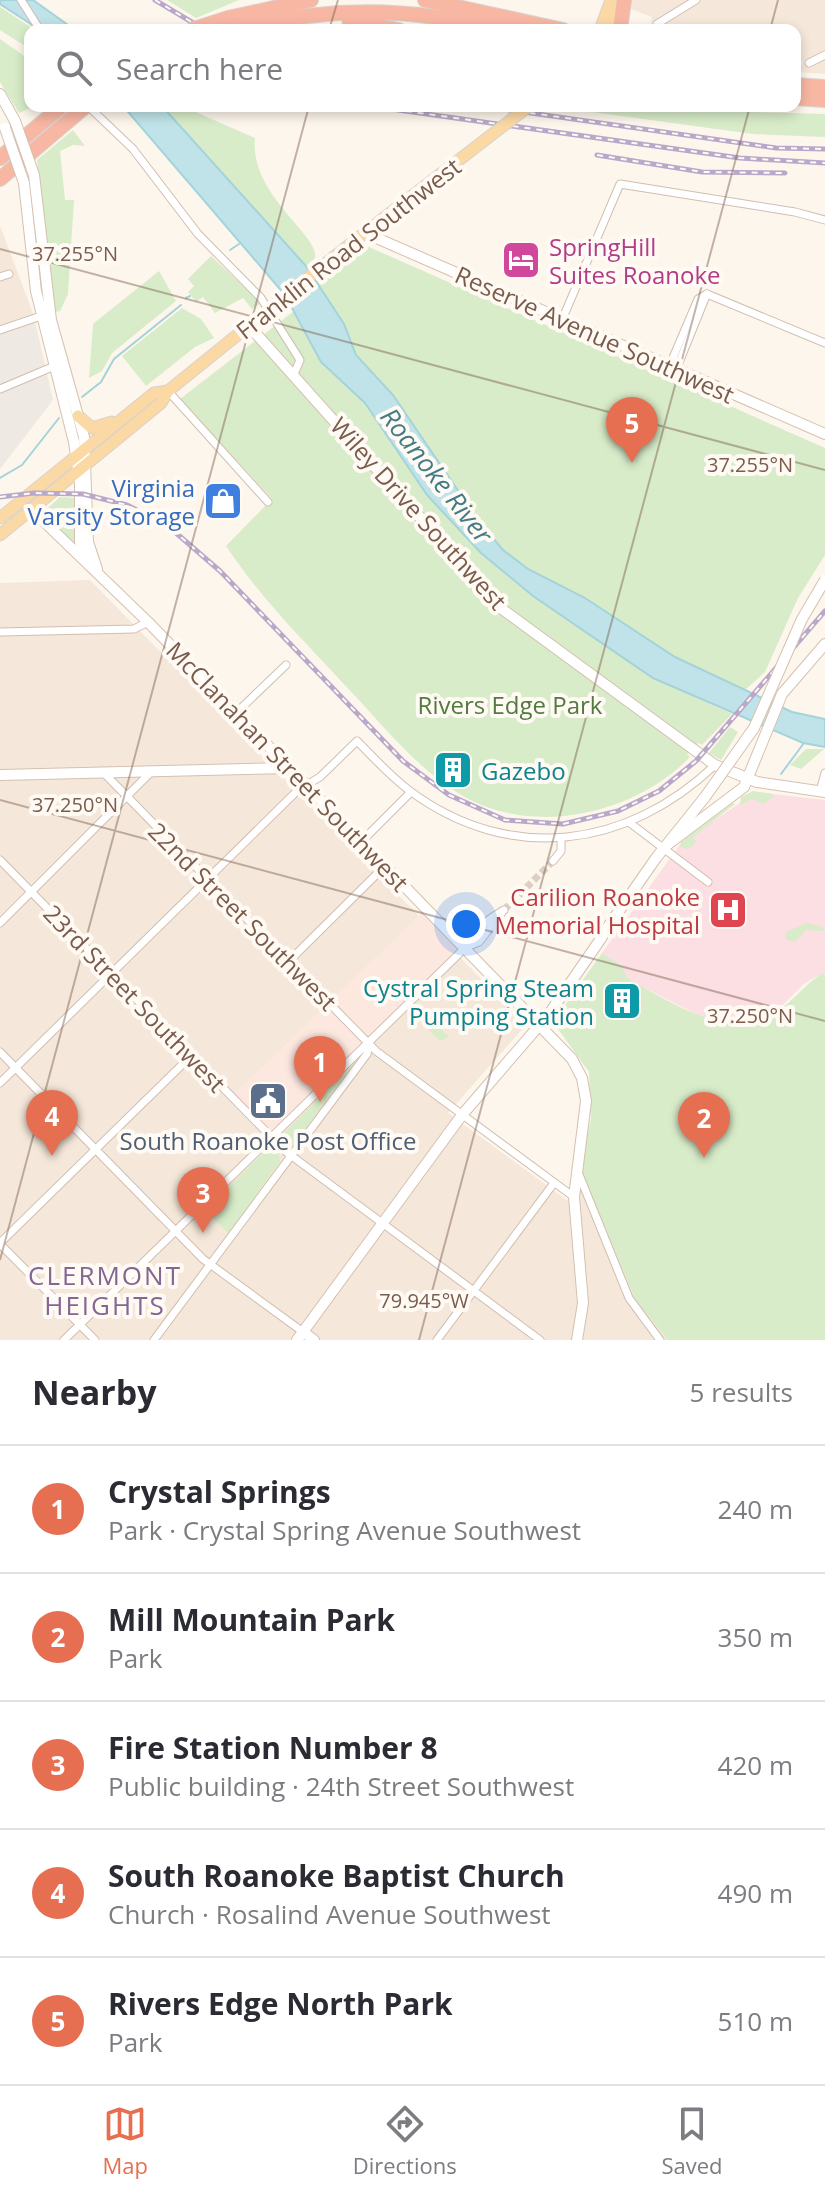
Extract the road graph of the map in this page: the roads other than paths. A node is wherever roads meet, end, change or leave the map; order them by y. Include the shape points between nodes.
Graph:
1 (21, 0) edge
2 (311, 0) edge
3 (425, 0) edge
4 (611, 0) edge
5 (622, 0) edge
6 (696, 0) edge
7 (273, 22) junction
8 (36, 24) edge
9 (239, 24) edge
10 (248, 24) edge
11 (367, 24) edge
12 (465, 24) edge
13 (535, 24) edge
14 (602, 24) edge
15 (612, 24) edge
16 (620, 24) edge
17 (657, 24) dead end
18 (825, 55) edge
19 (809, 63) dead end
20 (801, 85) edge
21 (825, 87) edge
22 (801, 98) edge
23 (825, 100) edge
24 (2, 101) edge
25 (55, 112) edge
26 (80, 112) edge
27 (93, 112) edge
28 (521, 112) edge
29 (7, 122) edge
30 (0, 158) edge
31 (0, 179) edge
32 (825, 220) edge
33 (365, 233) junction
34 (9, 274) dead end
35 (0, 277) edge
36 (46, 315) junction
37 (562, 320) junction
38 (249, 326) junction
39 (0, 330) edge
40 (825, 343) edge
41 (59, 364) junction
42 (672, 368) junction
43 (294, 374) junction
44 (0, 389) edge
45 (168, 391) junction
46 (146, 400) junction
47 (78, 416) junction
48 (825, 434) edge
49 (81, 454) junction
50 (83, 468) junction
51 (268, 502) dead end
52 (33, 511) junction
53 (0, 518) edge
54 (0, 535) edge
55 (98, 571) junction
56 (825, 580) edge
57 (148, 622) junction
58 (0, 632) edge
59 (825, 644) edge
60 (286, 665) dead end
61 (236, 713) junction
62 (715, 765) junction
63 (290, 768) junction
64 (152, 771) junction
65 (103, 772) junction
66 (825, 773) edge
67 (0, 775) edge
68 (747, 779) junction
69 (307, 784) junction
70 (411, 792) junction
71 (823, 792) edge
72 (127, 797) junction
73 (630, 823) junction
74 (561, 838) junction
75 (362, 841) junction
76 (663, 848) junction
77 (0, 860) edge
78 (553, 861) tunnel mouth
79 (386, 865) junction
80 (207, 879) junction
81 (708, 882) dead end
82 (31, 892) junction
83 (0, 923) edge
84 (466, 947) junction
85 (289, 961) junction
86 (111, 973) junction
87 (541, 1024) junction
88 (369, 1043) junction
89 (0, 1052) edge
90 (191, 1056) junction
91 (15, 1068) junction
92 (0, 1083) edge
93 (462, 1115) junction
94 (272, 1140) junction
95 (96, 1149) junction
96 (290, 1155) junction
97 (577, 1170) junction
98 (554, 1183) junction
99 (574, 1197) junction
100 (382, 1223) junction
101 (176, 1231) junction
102 (0, 1244) edge
103 (211, 1265) junction
104 (473, 1291) junction
105 (78, 1325) junction
106 (300, 1336) edge
107 (64, 1340) edge
108 (95, 1340) edge
109 (154, 1340) edge
110 (314, 1340) edge
111 (437, 1340) edge
112 (540, 1340) edge
113 (577, 1340) edge
114 (660, 1340) edge

1 - 8 street
2 - 9 highway
3 - 13 highway
4 - 14 main road
5 - 15 main road
5 - 16 highway
6 - 17 street
7 - 10 highway
7 - 11 highway via 340,19
7 - 12 highway via 345,12 400,13
18 - 19 street
20 - 21 highway
22 - 23 highway
24 - 29 main road
25 - 30 highway
26 - 31 highway
27 - 43 street, Wiley Drive Southwest via 133,149 198,234 261,298 300,360
28 - 33 main road, Franklin Road Southwest, bridge
29 - 36 main road, bridge via 24,183
29 - 36 main road, bridge via 34,175
32 - 37 street via 620,184
33 - 37 main road, Reserve Avenue Southwest
33 - 38 main road, Franklin Road Southwest, bridge
34 - 35 street
36 - 39 street
36 - 41 main road
37 - 42 main road, Reserve Avenue Southwest
38 - 43 main road, Wiley Drive Southwest
38 - 45 main road, Franklin Road Southwest
40 - 42 street via 707,294
41 - 44 street
41 - 47 main road
41 - 49 main road
42 - 48 main road, Reserve Avenue Southwest
43 - 62 main road, Wiley Drive Southwest via 497,604
45 - 46 main road, Franklin Road Southwest
45 - 50 main road, Franklin Road Southwest via 161,403
45 - 51 street
46 - 47 main road via 100,428 88,427
46 - 49 main road, Franklin Road Southwest
47 - 49 main road
49 - 50 main road
49 - 53 main road, Franklin Road Southwest
50 - 52 main road, Franklin Road Southwest
50 - 55 main road via 80,543
52 - 54 main road, Franklin Road Southwest
52 - 55 main road, McClanahan Street Southwest
55 - 57 main road, McClanahan Street Southwest
56 - 76 main road, bridge via 754,728
57 - 58 street via 134,629
57 - 61 main road, McClanahan Street Southwest
59 - 68 main road via 782,694
60 - 61 street
61 - 63 main road, McClanahan Street Southwest
62 - 68 main road, Wiley Drive Southwest
62 - 73 street via 670,802
63 - 64 main road
63 - 69 main road, McClanahan Street Southwest
64 - 65 main road
64 - 72 street
65 - 67 main road
65 - 72 street, 22nd Street Southwest
66 - 71 street
68 - 71 main road, Wiley Drive Southwest
68 - 76 main road via 740,792
69 - 70 street via 357,741
69 - 75 main road, McClanahan Street Southwest
69 - 80 street
70 - 74 street via 486,829
70 - 75 street
72 - 80 street, 22nd Street Southwest
72 - 82 street
73 - 74 street
73 - 76 street
74 - 78 street via 561,851
75 - 79 main road, McClanahan Street Southwest
76 - 81 street
76 - 87 main road
77 - 82 street, 23rd Street Southwest
79 - 84 main road, McClanahan Street Southwest
79 - 85 street
80 - 85 street, 22nd Street Southwest
80 - 86 street
82 - 83 street
82 - 86 street, 23rd Street Southwest
84 - 84 street via 479,942 504,910 486,920
84 - 87 main road, McClanahan Street Southwest
84 - 88 street
85 - 88 street, 22nd Street Southwest
86 - 90 street, 23rd Street Southwest
86 - 91 street
87 - 93 main road
87 - 97 main road, McClanahan Street Southwest via 572,1059 585,1087
88 - 93 street, 22nd Street Southwest
88 - 94 street
88 - 96 street via 367,1054
89 - 91 street
90 - 94 street, 23rd Street Southwest
90 - 95 street
91 - 92 street
91 - 95 street
93 - 98 street, 22nd Street Southwest
93 - 100 main road
94 - 96 street, 23rd Street Southwest
94 - 101 street
95 - 101 street
95 - 102 street
96 - 100 street, 23rd Street Southwest
96 - 103 street
97 - 99 main road, McClanahan Street Southwest
97 - 114 street via 629,1298
98 - 99 street, 22nd Street Southwest
98 - 104 street
99 - 113 main road, McClanahan Street Southwest via 583,1303
100 - 104 street, 23rd Street Southwest
100 - 106 main road
101 - 103 street
101 - 105 street
102 - 105 street
103 - 106 street
103 - 109 street
104 - 111 street
104 - 112 street, 23rd Street Southwest
105 - 107 street
105 - 108 street
106 - 110 main road

